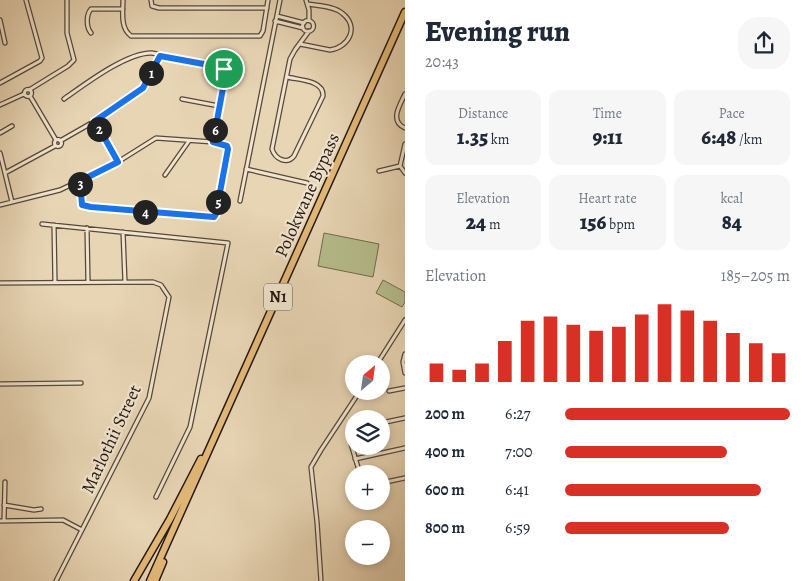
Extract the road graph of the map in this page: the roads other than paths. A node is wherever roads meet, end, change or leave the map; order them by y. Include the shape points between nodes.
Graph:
1 (26, 0) edge
2 (67, 0) edge
3 (123, 0) edge
4 (151, 0) edge
5 (268, 0) edge
6 (280, 0) edge
7 (306, 0) edge
8 (308, 4) junction
9 (267, 8) junction
10 (123, 9) junction
11 (405, 12) edge
12 (277, 16) junction
13 (0, 20) edge
14 (309, 20) junction
15 (276, 21) junction
16 (304, 23) junction
17 (303, 28) junction
18 (309, 31) junction
19 (90, 33) dead end
20 (5, 43) dead end
21 (300, 44) junction
22 (160, 56) junction
23 (287, 77) junction
24 (0, 83) edge
25 (30, 90) junction
26 (24, 94) junction
27 (405, 94) edge
28 (30, 96) junction
29 (64, 99) dead end
30 (182, 99) dead end
31 (0, 105) edge
32 (219, 106) junction
33 (95, 121) junction
34 (12, 126) dead end
35 (405, 128) edge
36 (0, 134) edge
37 (58, 141) junction
38 (190, 141) junction
39 (213, 142) junction
40 (405, 144) edge
41 (0, 153) edge
42 (118, 162) junction
43 (400, 166) junction
44 (246, 169) junction
45 (379, 171) dead end
46 (5, 173) junction
47 (405, 173) edge
48 (165, 175) dead end
49 (80, 181) junction
50 (307, 183) dead end
51 (240, 200) dead end
52 (12, 202) junction
53 (0, 205) edge
54 (42, 224) dead end
55 (54, 225) junction
56 (87, 228) junction
57 (123, 232) junction
58 (55, 282) junction
59 (88, 282) junction
60 (125, 282) junction
61 (0, 283) edge
62 (405, 320) edge
63 (405, 354) edge
64 (383, 355) edge
65 (405, 373) edge
66 (81, 383) dead end
67 (0, 384) edge
68 (405, 388) edge
69 (390, 392) edge
70 (354, 400) edge
71 (405, 418) edge
72 (390, 421) edge
73 (217, 431) junction
74 (405, 448) edge
75 (354, 455) edge
76 (355, 459) junction
77 (357, 465) edge
78 (201, 468) junction
79 (405, 478) edge
80 (4, 482) dead end
81 (390, 482) edge
82 (156, 497) dead end
83 (4, 505) junction
84 (42, 509) dead end
85 (2, 521) edge
86 (82, 530) junction
87 (56, 581) edge
88 (134, 581) edge
89 (150, 581) edge
90 (155, 581) edge
91 (321, 581) edge

1 - 24 street via 42,58
2 - 25 street via 67,33 74,60
3 - 10 street
4 - 9 street via 152,6 159,8
5 - 9 street
6 - 12 street
7 - 8 street
8 - 14 street
8 - 21 street via 342,12 350,26 350,34 340,48 330,50
9 - 10 street via 264,31 260,36 132,36 124,26
10 - 19 street via 90,9
11 - 73 highway, Polokwane Bypass / N1
12 - 15 street
12 - 16 street
13 - 20 street
14 - 16 street
14 - 18 street via 314,26
15 - 17 street
15 - 44 street
16 - 17 street
17 - 18 street
18 - 21 street
21 - 23 street via 290,59
22 - 29 street via 138,55 101,73
22 - 32 street via 224,69 226,76
22 - 33 street via 143,88
23 - 23 street via 317,85 322,88 323,96 292,159 287,160 277,158 272,149
25 - 26 street
25 - 28 street
26 - 28 street
26 - 31 street
27 - 35 street via 396,114
28 - 37 street
30 - 32 street
32 - 39 street
33 - 37 street
33 - 42 street
34 - 36 street
37 - 46 street via 60,145
38 - 39 street
38 - 42 street via 156,138
38 - 48 street
39 - 49 street via 228,149 214,217 86,207 82,205
40 - 43 street
41 - 46 street
42 - 49 street
43 - 45 street
43 - 47 street
44 - 50 street
44 - 51 street
46 - 52 street
49 - 52 street via 53,193
52 - 53 street
54 - 55 street
55 - 56 street
55 - 58 street
56 - 57 street
56 - 59 street
57 - 60 street
57 - 82 street via 228,243 190,427
58 - 59 street, Marlothii Street
58 - 61 street, Marlothii Street
59 - 60 street, Marlothii Street
60 - 86 street, Marlothii Street via 158,282 167,292 168,300 149,398
62 - 64 street
63 - 65 street
66 - 67 street
68 - 69 street
70 - 91 street via 312,467
71 - 72 street
73 - 78 highway, Polokwane Bypass / N1
73 - 88 highway
74 - 76 street
75 - 76 street
76 - 77 street
78 - 89 highway, Polokwane Bypass / N1
78 - 90 highway
79 - 81 street
80 - 83 street
83 - 84 street
83 - 85 street
85 - 86 street via 63,520
86 - 87 street, Marlothii Street

